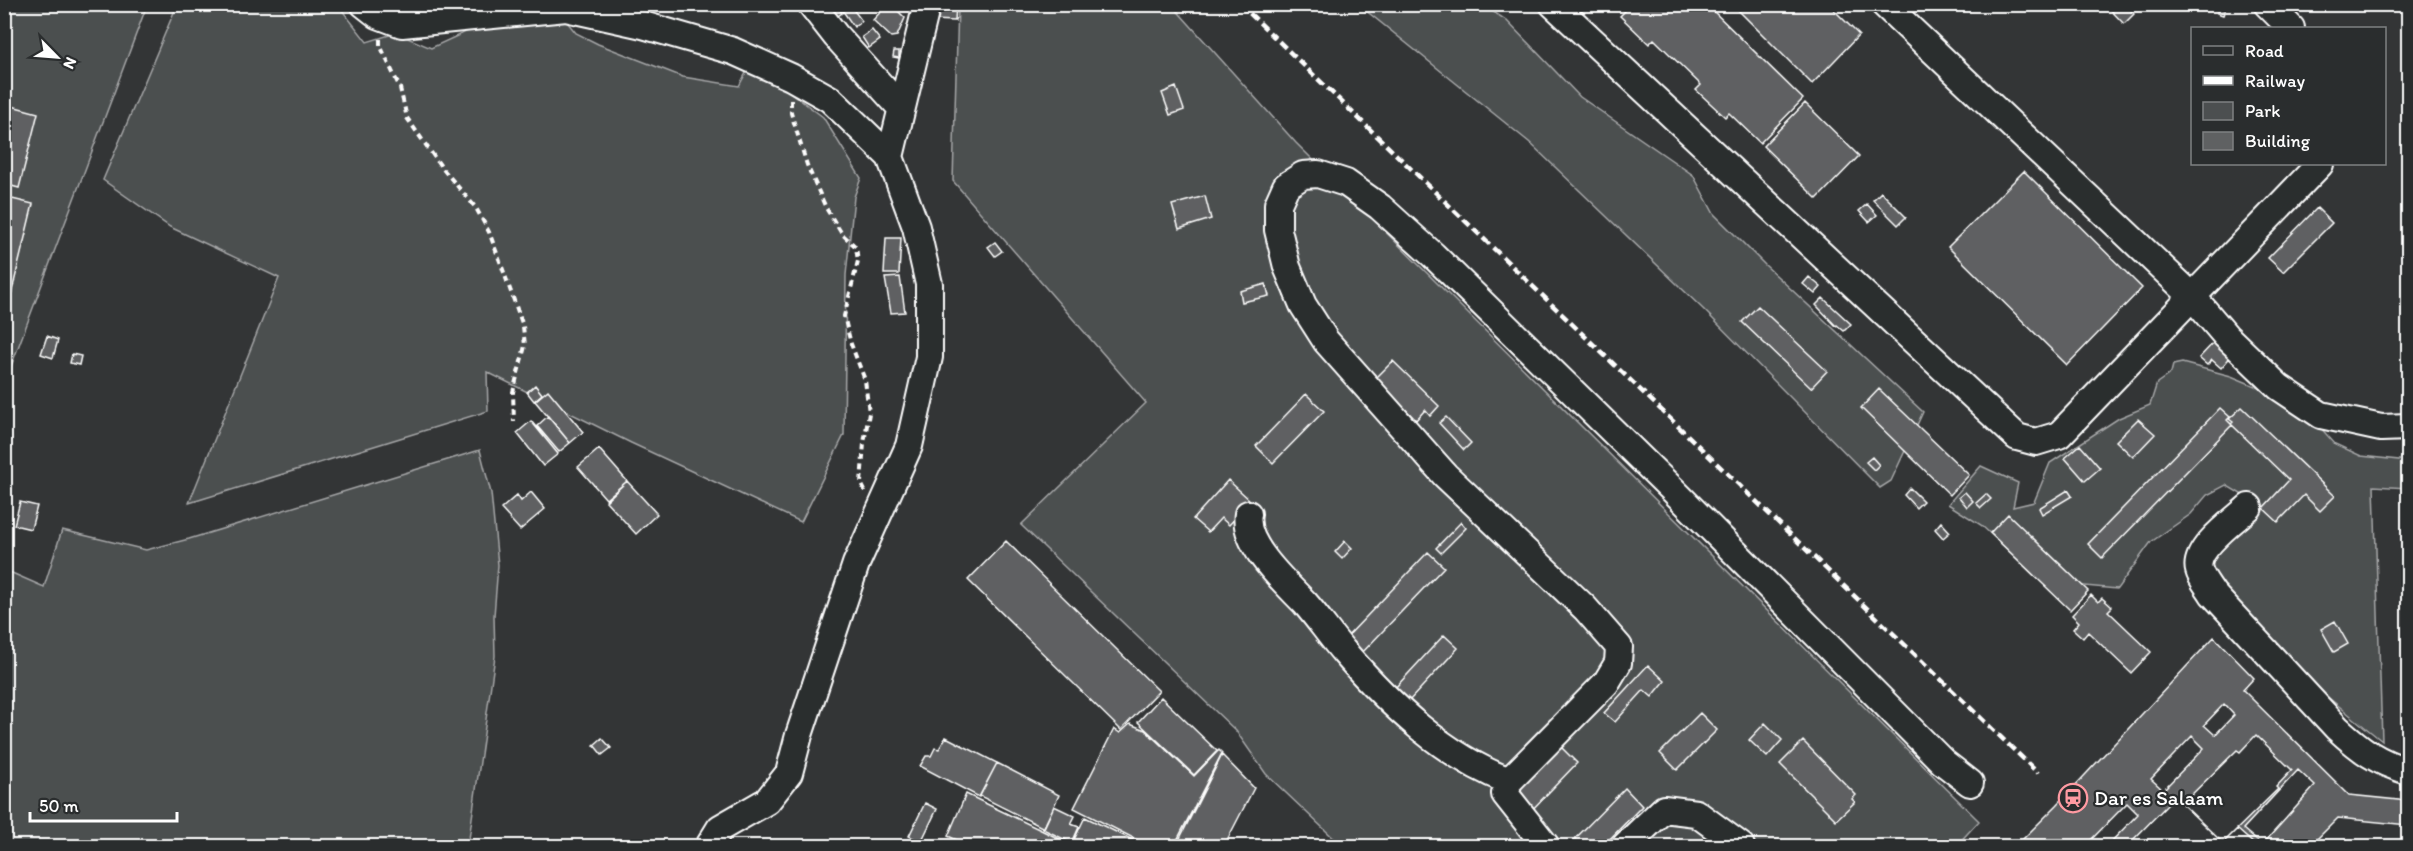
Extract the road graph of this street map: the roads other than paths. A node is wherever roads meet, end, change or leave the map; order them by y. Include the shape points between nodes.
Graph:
1 (811, 4) edge
2 (927, 4) edge
3 (1553, 4) edge
4 (1884, 4) edge
5 (2267, 4) edge
6 (557, 7) edge
7 (371, 10) edge
8 (2291, 27) edge
9 (901, 108) junction
10 (890, 158) junction
11 (2319, 165) edge
12 (2192, 296) junction
13 (2409, 427) edge
14 (2249, 507) dead end
15 (1248, 514) dead end
16 (2409, 771) edge
17 (1509, 781) junction
18 (1970, 783) dead end
19 (709, 846) edge
20 (1546, 846) edge
21 (1625, 846) edge
22 (1742, 846) edge

1 - 9 lane
2 - 9 lane
3 - 12 lane via 2017,438 2036,442 2059,435
4 - 12 lane
5 - 8 lane
6 - 7 lane via 402,24
6 - 10 lane via 643,25 733,51 791,77 830,99
9 - 10 lane
10 - 19 lane via 916,227 929,284 929,357 909,446 856,564 789,773 767,801 720,828
11 - 12 lane
12 - 13 lane via 2226,336 2279,387 2321,415 2381,428
14 - 16 lane via 2200,554 2198,567 2202,576 2213,594 2337,728 2386,765
15 - 17 lane via 1246,521 1253,540 1274,572 1375,686 1458,757
17 - 18 lane via 1606,682 1618,663 1618,647 1585,608 1445,475 1326,341 1303,306 1287,267 1278,230 1278,204 1286,186 1303,175 1317,174 1346,183 1389,215 1679,496 1943,762
17 - 20 lane via 1505,794
21 - 22 lane via 1664,809 1696,813

